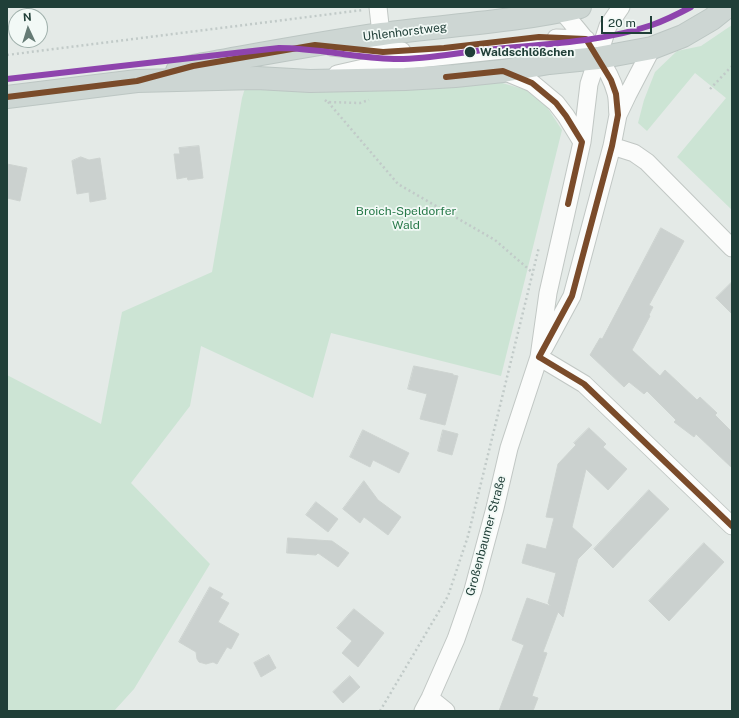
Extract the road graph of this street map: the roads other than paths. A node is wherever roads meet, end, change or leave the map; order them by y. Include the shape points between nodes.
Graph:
1 (378, 7) edge
2 (621, 7) edge
3 (727, 7) edge
4 (571, 9) edge
5 (381, 34) junction
6 (586, 39) junction
7 (315, 45) junction
8 (652, 48) junction
9 (598, 58) junction
10 (503, 71) junction
11 (137, 81) junction
12 (310, 81) junction
13 (7, 97) edge
14 (618, 115) junction
15 (582, 142) junction
16 (612, 146) junction
17 (732, 248) edge
18 (539, 357) junction
19 (732, 526) edge
20 (427, 704) edge
21 (446, 711) edge

1 - 5 street
2 - 9 street, Großenbaumer Straße via 608,26
3 - 8 main road via 683,36
4 - 5 main road, Uhlenhorstweg
4 - 6 street, Großenbaumer Straße
5 - 7 main road, Uhlenhorstweg
6 - 7 street via 539,37 383,52
6 - 9 street, Großenbaumer Straße
7 - 11 main road, Uhlenhorstweg via 194,66
8 - 9 main road
8 - 14 street, Großenbaumer Straße
9 - 10 main road, Uhlenhorstweg
9 - 12 street via 559,44 390,62
9 - 14 street, Großenbaumer Straße via 616,94
9 - 15 street, Großenbaumer Straße via 589,84
10 - 12 main road, Uhlenhorstweg via 405,79
10 - 15 street via 532,83 556,103
11 - 12 main road, Uhlenhorstweg via 257,78
11 - 13 main road, Uhlenhorstweg
14 - 16 street, Großenbaumer Straße
15 - 18 street, Großenbaumer Straße via 548,293
16 - 17 street via 634,153 647,162
16 - 18 street, Großenbaumer Straße via 572,296
18 - 19 street via 584,384
18 - 20 street, Großenbaumer Straße via 509,448 473,590 456,639
20 - 21 street

